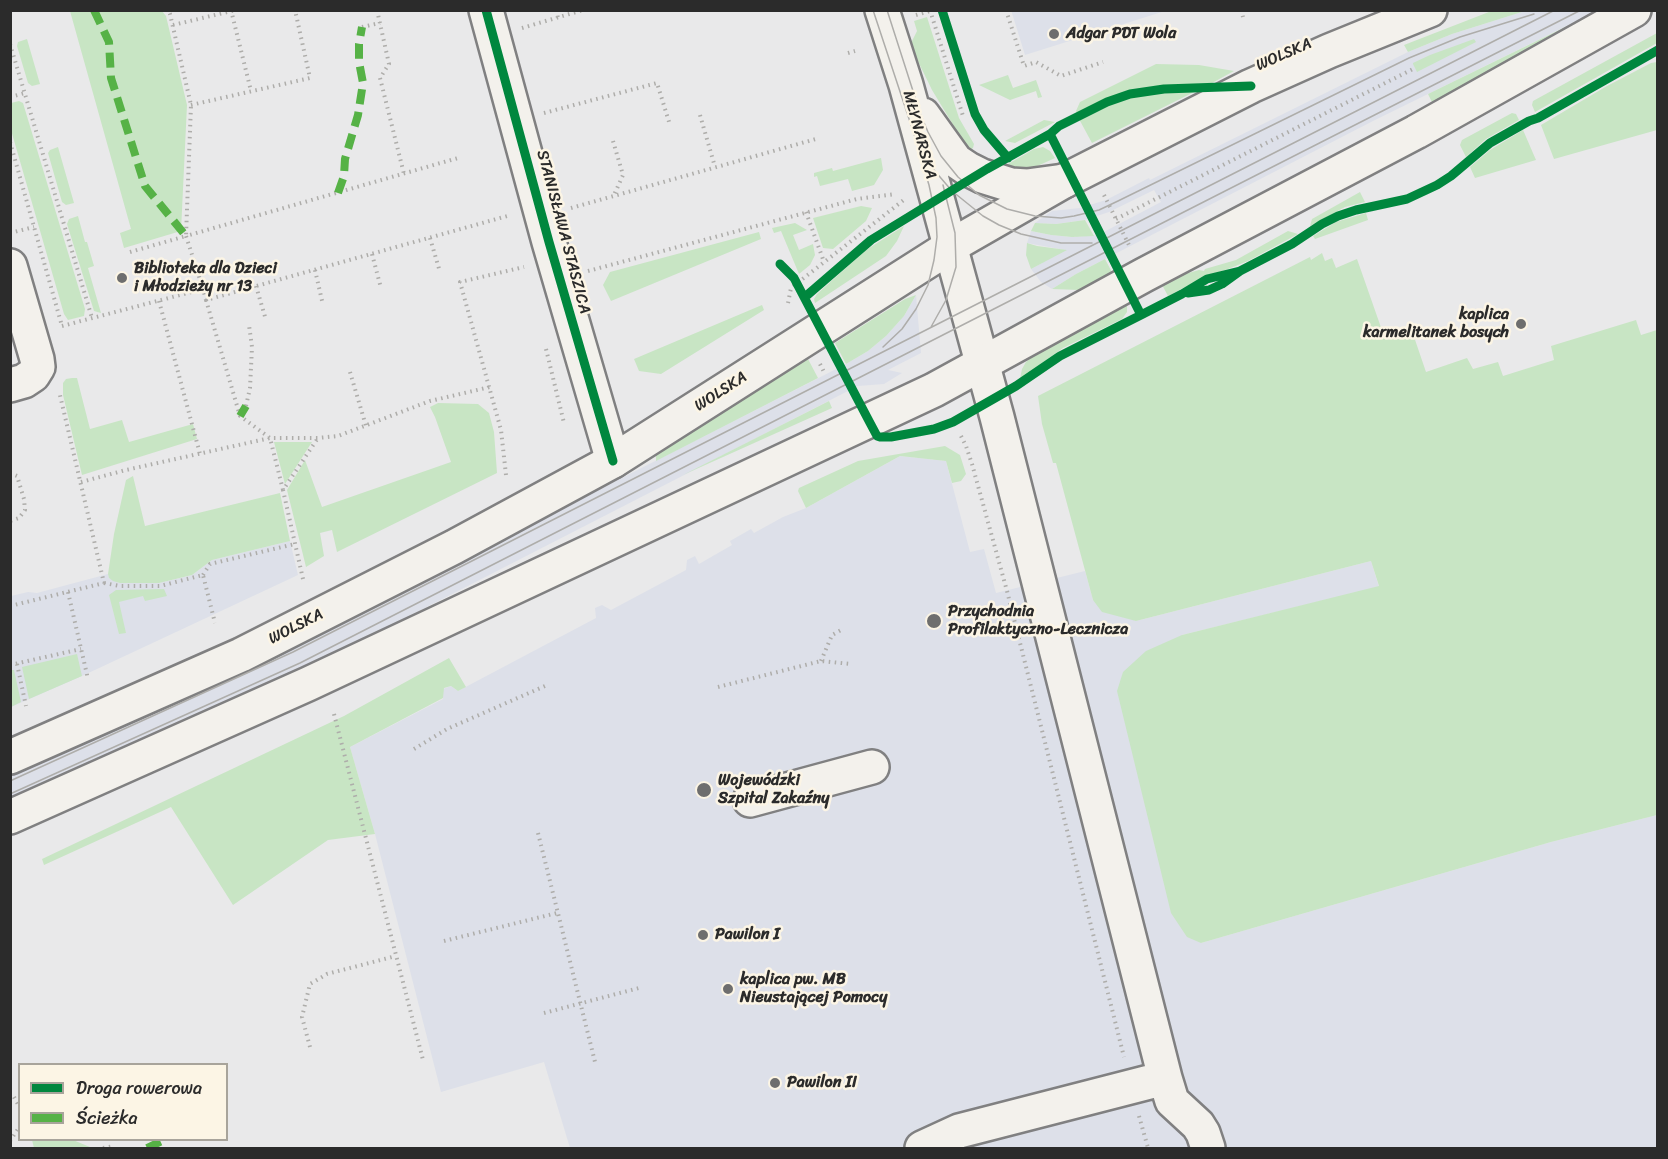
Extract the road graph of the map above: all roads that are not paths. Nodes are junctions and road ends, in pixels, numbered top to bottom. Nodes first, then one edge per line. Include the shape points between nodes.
1 (486, 10) edge
2 (1634, 10) edge
3 (1427, 12) edge
4 (897, 14) edge
5 (906, 85) junction
6 (1064, 181) junction
7 (950, 246) junction
8 (10, 266) edge
9 (983, 364) junction
10 (10, 385) edge
11 (613, 461) junction
12 (10, 758) edge
13 (872, 767) dead end
14 (750, 800) dead end
15 (10, 817) edge
16 (1165, 1078) junction
17 (922, 1149) edge
18 (1208, 1149) edge

1 - 11 main road, STANISŁAWA STASZICA
2 - 9 main road
3 - 6 main road, WOLSKA via 1251,86
4 - 5 main road, MŁYNARSKA
5 - 6 main road via 947,150 968,169 1011,185
5 - 7 main road, MŁYNARSKA
6 - 7 main road, WOLSKA
7 - 9 main road, MŁYNARSKA
7 - 11 main road, WOLSKA
8 - 10 main road via 38,367 24,381
9 - 15 main road via 308,684
9 - 16 main road, MŁYNARSKA
11 - 12 main road, WOLSKA via 241,655
13 - 14 main road
16 - 17 main road via 959,1131
16 - 18 main road, MŁYNARSKA via 1172,1101 1198,1125

